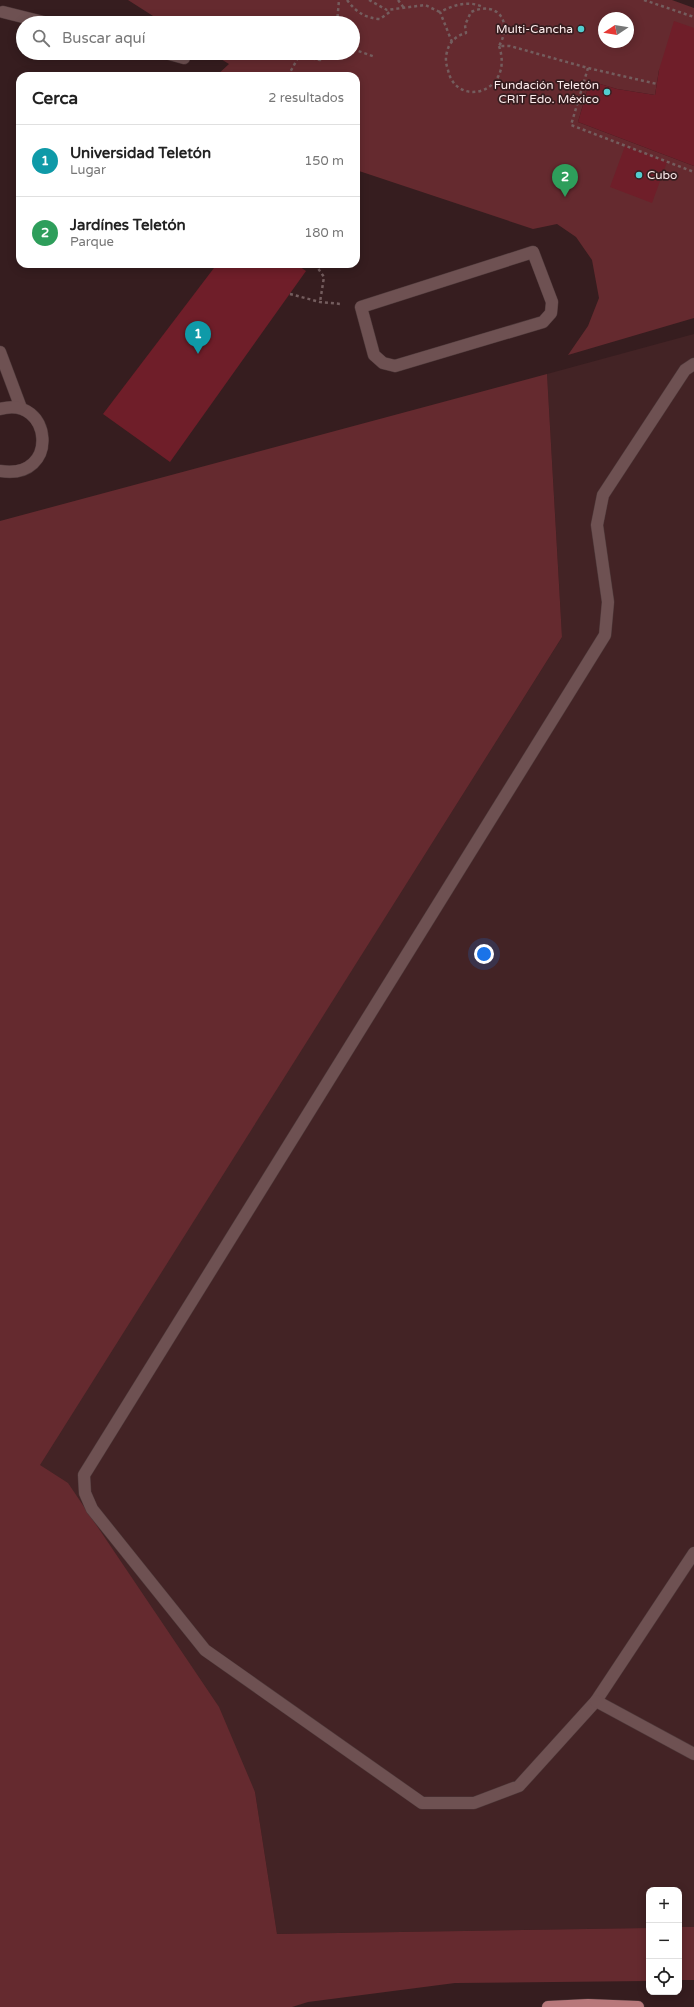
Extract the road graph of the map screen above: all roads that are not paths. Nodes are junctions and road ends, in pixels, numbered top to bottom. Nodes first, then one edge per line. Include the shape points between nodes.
1 (3, 12) dead end
2 (19, 16) edge
3 (361, 307) joint
4 (0, 352) edge
5 (694, 364) edge
6 (21, 408) junction
7 (0, 409) edge
8 (0, 471) edge
9 (694, 1553) edge
10 (596, 1701) junction
11 (694, 1754) edge
12 (548, 2007) edge
13 (638, 2007) edge

1 - 2 street
3 - 3 street via 374,355 383,363 395,366 543,322 551,313 552,302 533,252
4 - 6 street
5 - 10 street via 686,370 603,495 597,525 608,602 605,635 84,1475 85,1493 92,1509 205,1650 422,1803 474,1804 519,1786
6 - 7 street via 8,406
6 - 8 street via 32,415 41,426 44,438 42,451 35,462 25,470 12,473
9 - 10 street
10 - 11 street
12 - 13 main road

